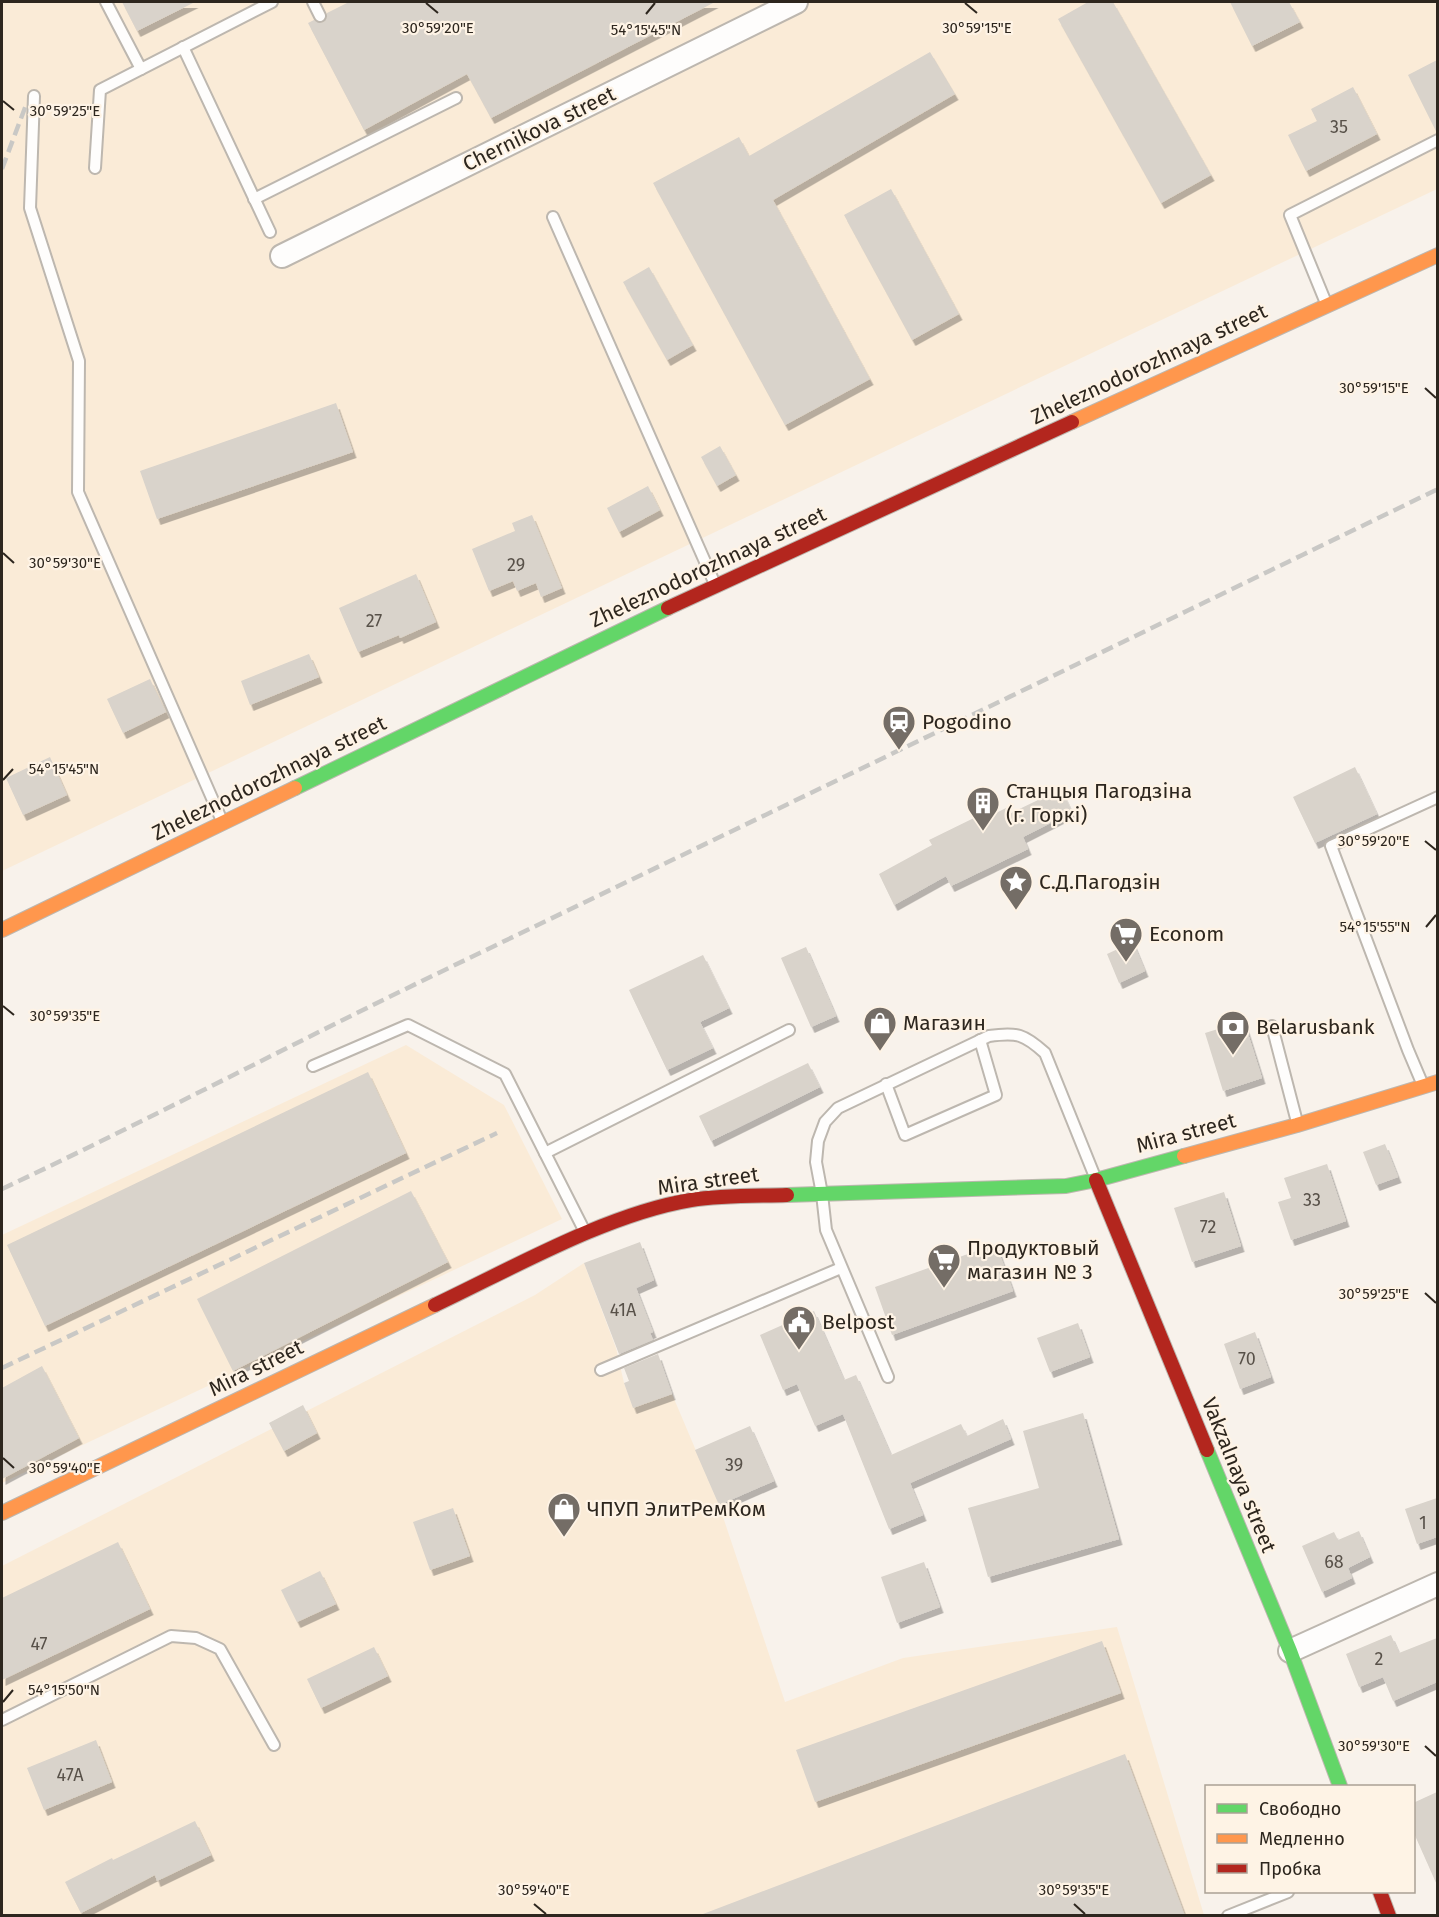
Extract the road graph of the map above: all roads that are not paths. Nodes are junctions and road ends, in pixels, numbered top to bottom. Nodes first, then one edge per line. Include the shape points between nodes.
1 (106, 2) edge
2 (272, 2) edge
3 (312, 2) edge
4 (796, 2) edge
5 (320, 16) dead end
6 (183, 47) junction
7 (141, 69) junction
8 (34, 96) dead end
9 (456, 98) dead end
10 (1437, 140) edge
11 (95, 168) dead end
12 (254, 199) junction
13 (553, 218) dead end
14 (270, 232) dead end
15 (1437, 255) edge
16 (282, 256) dead end
17 (1328, 306) junction
18 (715, 585) junction
19 (1437, 797) edge
20 (223, 824) junction
21 (2, 930) edge
22 (1272, 1026) dead end
23 (789, 1030) dead end
24 (980, 1040) junction
25 (313, 1066) dead end
26 (1437, 1082) edge
27 (886, 1084) junction
28 (1423, 1086) junction
29 (1298, 1125) junction
30 (545, 1153) junction
31 (1096, 1180) junction
32 (822, 1194) junction
33 (586, 1233) junction
34 (842, 1268) junction
35 (601, 1370) dead end
36 (888, 1377) dead end
37 (2, 1514) edge
38 (1437, 1584) edge
39 (1290, 1651) junction
40 (2, 1720) edge
41 (274, 1745) dead end
42 (1340, 1785) edge
43 (1286, 1893) edge
44 (1380, 1893) edge
45 (1228, 1916) edge
46 (1389, 1916) edge

1 - 7 lane
2 - 6 lane
3 - 5 lane
4 - 16 street, Chernikova street
6 - 7 lane
6 - 12 lane
7 - 11 lane via 100,90
8 - 20 lane via 30,208 80,361 78,492
9 - 12 lane
10 - 17 lane via 1290,215
12 - 14 lane
13 - 18 lane
15 - 17 street, Zheleznodorozhnaya street
17 - 18 street, Zheleznodorozhnaya street
18 - 20 street, Zheleznodorozhnaya street
19 - 28 lane via 1331,846
20 - 21 street, Zheleznodorozhnaya street
22 - 29 lane
23 - 30 lane
24 - 27 lane
24 - 27 lane via 996,1095 905,1135
24 - 31 lane via 1012,1033 1031,1041 1045,1053
25 - 30 lane via 408,1025 506,1074
26 - 28 street, Mira street
27 - 32 lane via 838,1108 825,1122 816,1162
28 - 29 street, Mira street
29 - 31 street, Mira street
30 - 33 lane
31 - 32 street, Mira street via 1034,1188
31 - 39 street, Vakzalnaya street
32 - 33 street, Mira street via 690,1200
32 - 34 lane via 826,1230
33 - 37 street, Mira street
34 - 35 lane
34 - 36 lane
38 - 39 street
39 - 42 street, Vakzalnaya street
40 - 41 lane via 171,1636 196,1638 220,1649
43 - 45 lane
44 - 46 street

